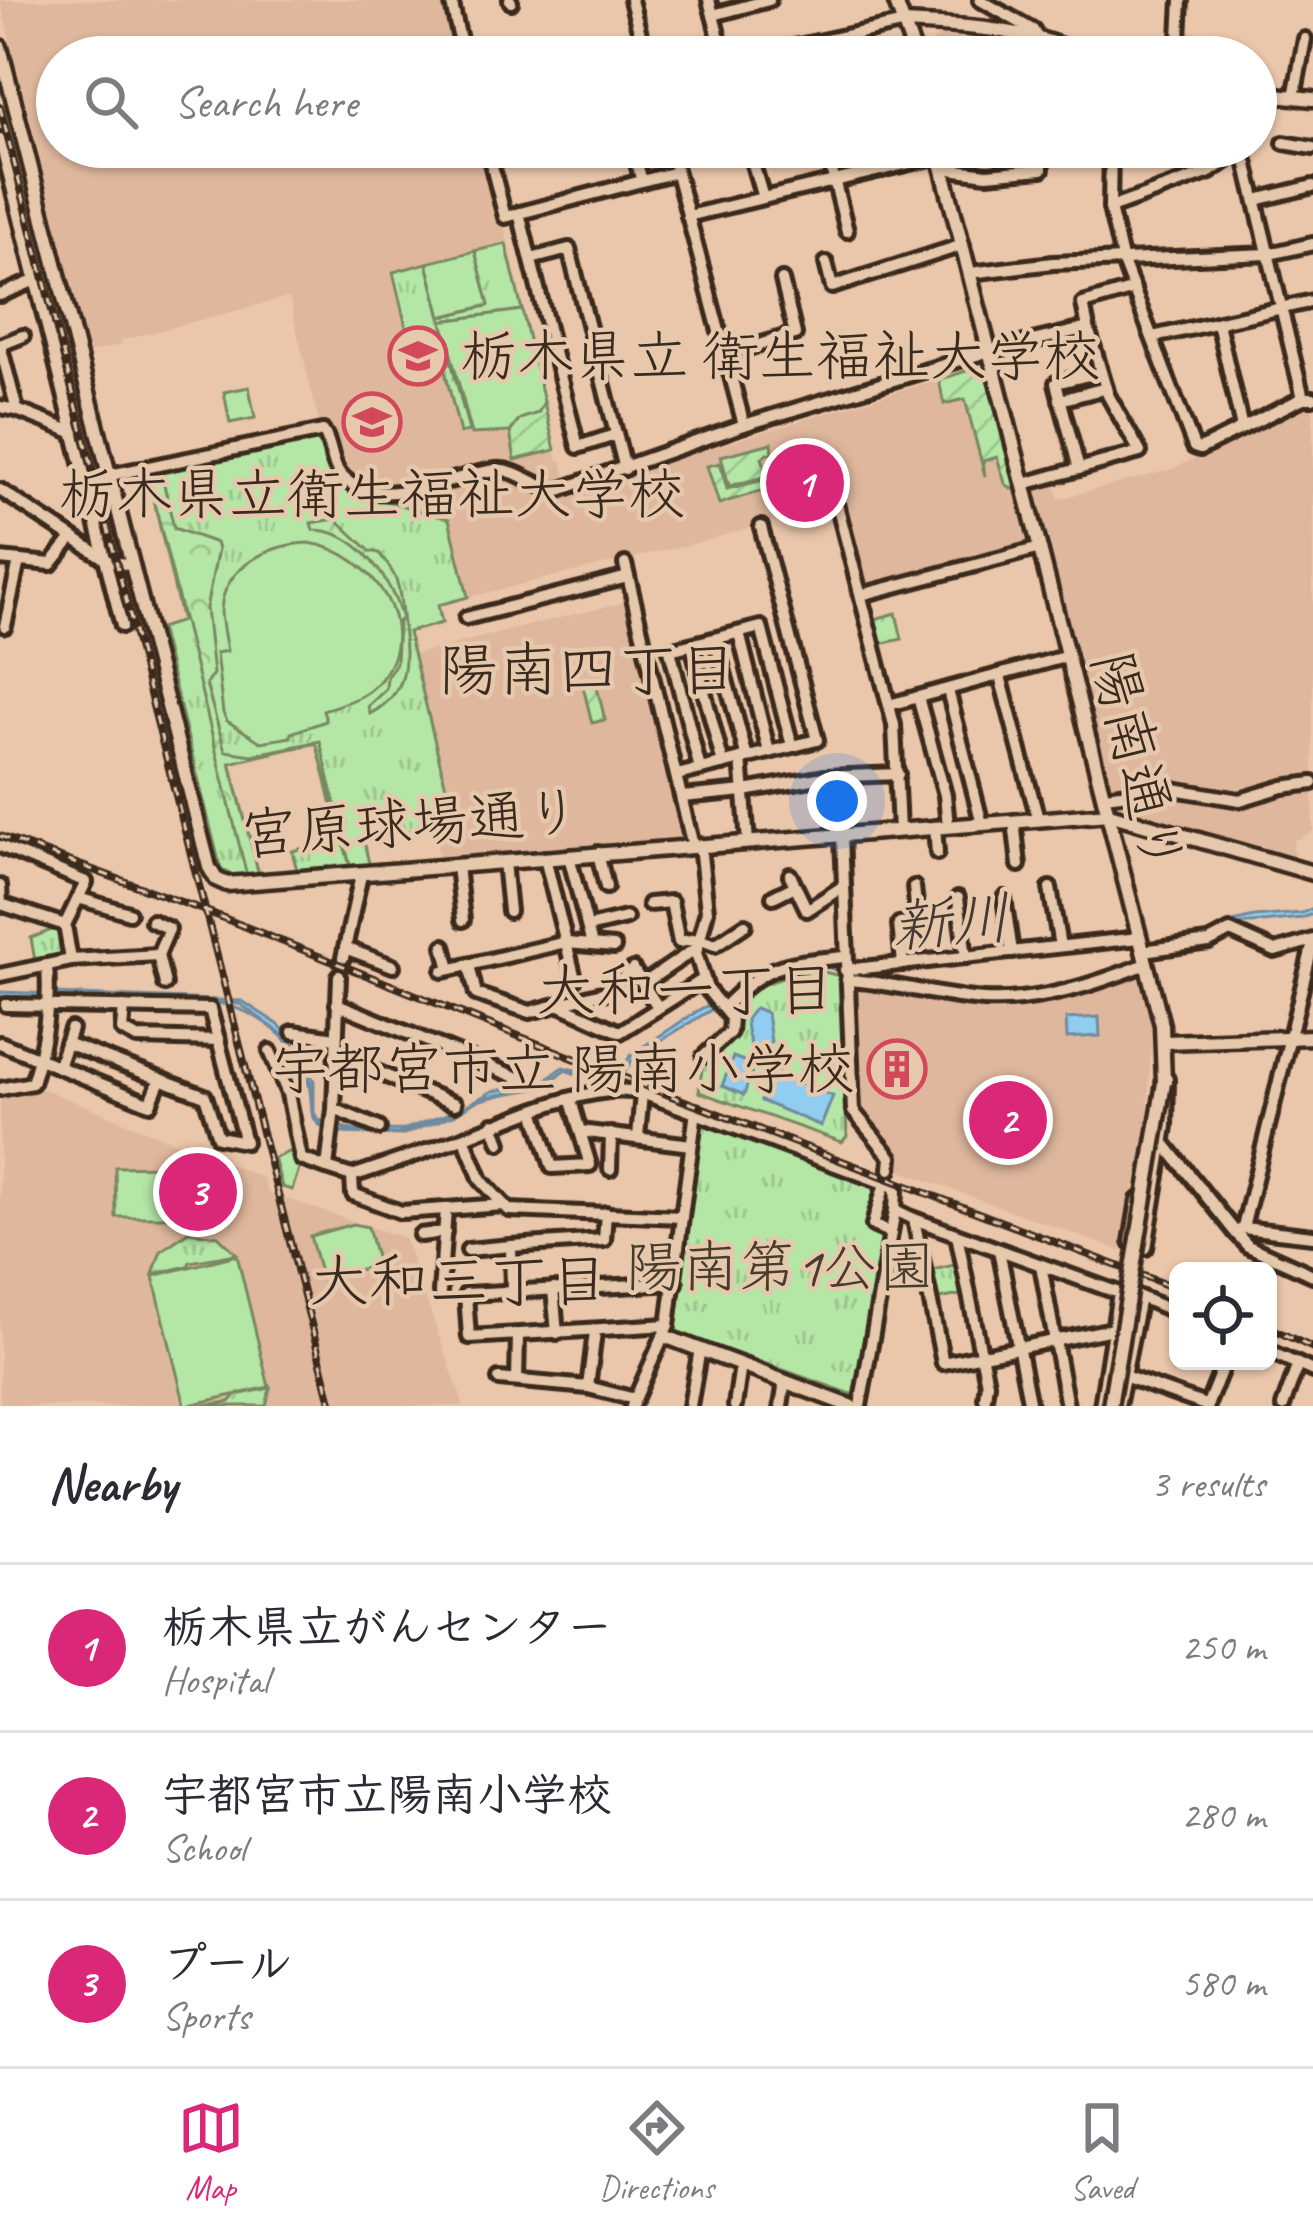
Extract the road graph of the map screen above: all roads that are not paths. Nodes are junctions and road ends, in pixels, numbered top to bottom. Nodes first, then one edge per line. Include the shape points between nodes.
1 (451, 0) edge
2 (631, 0) edge
3 (709, 0) edge
4 (769, 0) edge
5 (895, 0) edge
6 (906, 0) edge
7 (980, 0) edge
8 (1181, 0) edge
9 (998, 4) edge
10 (713, 15) junction
11 (905, 23) junction
12 (459, 36) edge
13 (640, 36) edge
14 (718, 36) edge
15 (845, 36) edge
16 (909, 36) edge
17 (1031, 36) edge
18 (1036, 36) edge
19 (1179, 36) edge
20 (1304, 38) dead end
21 (0, 47) edge
22 (1277, 96) edge
23 (1294, 98) junction
24 (1313, 100) edge
25 (0, 139) edge
26 (1284, 143) dead end
27 (1313, 148) edge
28 (492, 168) edge
29 (638, 168) edge
30 (675, 168) edge
31 (754, 168) edge
32 (832, 168) edge
33 (890, 168) edge
34 (943, 168) edge
35 (970, 168) edge
36 (1042, 168) edge
37 (1111, 168) edge
38 (1215, 168) edge
39 (1248, 168) edge
40 (881, 170) joint
41 (676, 172) junction
42 (642, 181) junction
43 (835, 181) junction
44 (1313, 186) edge
45 (763, 198) junction
46 (1256, 200) junction
47 (16, 204) junction
48 (0, 207) edge
49 (1110, 208) junction
50 (519, 213) junction
51 (688, 216) junction
52 (847, 231) dead end
53 (1313, 244) edge
54 (963, 245) junction
55 (1269, 254) junction
56 (531, 259) junction
57 (826, 262) dead end
58 (1123, 262) junction
59 (970, 273) junction
60 (36, 280) junction
61 (782, 280) dead end
62 (1134, 289) junction
63 (0, 295) edge
64 (1313, 301) edge
65 (1281, 308) junction
66 (1218, 323) junction
67 (1088, 328) junction
68 (23, 336) dead end
69 (1153, 338) junction
70 (0, 345) edge
71 (990, 350) junction
72 (725, 355) junction
73 (1101, 372) junction
74 (1106, 388) junction
75 (1308, 398) edge
76 (1060, 400) junction
77 (0, 407) edge
78 (17, 410) junction
79 (744, 425) junction
80 (1242, 428) junction
81 (75, 433) junction
82 (615, 435) junction
83 (625, 469) junction
84 (1078, 469) junction
85 (110, 475) junction
86 (1024, 484) junction
87 (0, 490) edge
88 (838, 508) dead end
89 (761, 526) dead end
90 (72, 538) junction
91 (1040, 548) junction
92 (0, 560) edge
93 (107, 560) junction
94 (19, 561) junction
95 (133, 566) junction
96 (862, 595) junction
97 (466, 618) dead end
98 (5, 626) dead end
99 (122, 626) dead end
100 (739, 633) junction
101 (715, 639) junction
102 (692, 645) junction
103 (1068, 656) junction
104 (1000, 676) junction
105 (948, 689) junction
106 (918, 698) junction
107 (889, 705) junction
108 (792, 746) junction
109 (769, 752) junction
110 (744, 758) junction
111 (723, 764) junction
112 (700, 769) junction
113 (898, 774) junction
114 (677, 775) junction
115 (1313, 783) edge
116 (744, 791) junction
117 (1105, 796) junction
118 (682, 797) junction
119 (1109, 814) junction
120 (1038, 819) junction
121 (1014, 821) junction
122 (982, 824) junction
123 (941, 827) junction
124 (899, 830) junction
125 (842, 835) junction
126 (748, 842) junction
127 (697, 845) junction
128 (0, 846) edge
129 (937, 853) dead end
130 (598, 854) junction
131 (569, 856) junction
132 (545, 858) junction
133 (504, 862) junction
134 (1019, 865) dead end
135 (457, 866) junction
136 (1313, 873) edge
137 (361, 875) junction
138 (0, 886) edge
139 (606, 886) dead end
140 (842, 887) junction
141 (914, 887) dead end
142 (1050, 888) dead end
143 (772, 897) dead end
144 (78, 898) junction
145 (958, 898) dead end
146 (1004, 898) dead end
147 (649, 904) dead end
148 (508, 911) dead end
149 (129, 913) dead end
150 (626, 918) dead end
151 (463, 920) dead end
152 (152, 921) dead end
153 (64, 925) junction
154 (745, 926) dead end
155 (588, 927) junction
156 (591, 941) dead end
157 (566, 942) junction
158 (1313, 942) edge
159 (698, 943) junction
160 (444, 946) dead end
161 (1060, 946) junction
162 (614, 947) dead end
163 (1143, 951) junction
164 (1012, 952) junction
165 (158, 955) junction
166 (966, 957) junction
167 (71, 961) junction
168 (47, 964) junction
169 (903, 964) junction
170 (469, 965) junction
171 (393, 966) dead end
172 (846, 969) junction
173 (0, 975) edge
174 (339, 976) dead end
175 (574, 979) dead end
176 (704, 979) junction
177 (165, 984) dead end
178 (643, 984) junction
179 (49, 998) junction
180 (337, 1004) junction
181 (6, 1005) dead end
182 (559, 1005) junction
183 (124, 1007) junction
184 (658, 1007) junction
185 (723, 1008) junction
186 (71, 1029) dead end
187 (293, 1032) dead end
188 (1313, 1037) edge
189 (335, 1038) junction
190 (1289, 1038) junction
191 (218, 1040) junction
192 (1165, 1042) junction
193 (0, 1043) edge
194 (66, 1043) junction
195 (270, 1051) dead end
196 (335, 1055) junction
197 (704, 1056) dead end
198 (39, 1059) junction
199 (1166, 1062) junction
200 (58, 1067) junction
201 (160, 1080) junction
202 (526, 1081) dead end
203 (230, 1084) junction
204 (0, 1090) edge
205 (642, 1093) junction
206 (205, 1096) junction
207 (571, 1101) junction
208 (454, 1104) dead end
209 (334, 1109) junction
210 (534, 1110) junction
211 (696, 1111) junction
212 (493, 1124) junction
213 (379, 1128) dead end
214 (580, 1131) junction
215 (611, 1134) junction
216 (638, 1137) junction
217 (464, 1138) junction
218 (1163, 1142) junction
219 (500, 1143) dead end
220 (691, 1144) junction
221 (426, 1151) junction
222 (431, 1166) dead end
223 (329, 1168) junction
224 (610, 1169) dead end
225 (890, 1169) dead end
226 (352, 1176) junction
227 (326, 1184) dead end
228 (884, 1187) dead end
229 (504, 1205) junction
230 (446, 1209) junction
231 (895, 1210) junction
232 (606, 1213) junction
233 (682, 1217) junction
234 (914, 1219) junction
235 (1239, 1230) junction
236 (445, 1232) junction
237 (891, 1233) junction
238 (420, 1234) dead end
239 (957, 1234) junction
240 (1313, 1236) edge
241 (1131, 1243) dead end
242 (511, 1246) junction
243 (1145, 1248) dead end
244 (468, 1250) dead end
245 (1000, 1250) junction
246 (1041, 1265) junction
247 (1313, 1275) edge
248 (676, 1282) junction
249 (553, 1289) junction
250 (512, 1291) junction
251 (440, 1293) dead end
252 (1169, 1309) edge
253 (1113, 1329) junction
254 (666, 1330) junction
255 (595, 1332) junction
256 (556, 1333) junction
257 (518, 1335) junction
258 (1055, 1340) junction
259 (1018, 1348) junction
260 (700, 1349) junction
261 (981, 1355) junction
262 (1277, 1356) edge
263 (1298, 1364) junction
264 (741, 1365) junction
265 (1221, 1370) edge
266 (1313, 1371) edge
267 (1124, 1376) junction
268 (499, 1379) dead end
269 (517, 1380) junction
270 (784, 1381) junction
271 (588, 1387) junction
272 (985, 1398) dead end
273 (634, 1402) edge
274 (828, 1402) edge
275 (690, 1406) edge
276 (735, 1406) edge
277 (781, 1406) edge
278 (850, 1406) edge
279 (860, 1406) edge
280 (1030, 1406) edge
281 (1067, 1406) edge
282 (1110, 1406) edge
283 (1207, 1406) edge
284 (1283, 1406) edge

1 - 12 street
2 - 13 street
3 - 10 street
4 - 10 street
5 - 11 street
6 - 11 street
7 - 9 street
8 - 19 street
9 - 18 street
10 - 14 street
11 - 15 street
11 - 16 street
11 - 17 street
20 - 23 street
21 - 85 street, 宮原球場通り
22 - 23 street
23 - 24 street
25 - 47 street
26 - 27 street
28 - 50 street via 505,217
29 - 42 street
30 - 41 street
31 - 45 street
32 - 43 street
33 - 40 street
34 - 54 street, 陽南通り
35 - 36 street via 987,174
37 - 49 street
38 - 49 street
39 - 46 street
40 - 43 street
41 - 42 street
41 - 51 street
42 - 50 street
43 - 45 street
43 - 52 street
44 - 46 street
45 - 51 street
46 - 55 street
47 - 48 street
47 - 60 street
49 - 58 street
50 - 56 street
51 - 72 street
53 - 55 street
54 - 57 street via 832,287
54 - 59 street, 陽南通り
55 - 58 street
55 - 65 street
56 - 82 street via 568,249
56 - 82 street via 578,447
58 - 59 street
58 - 62 street
59 - 71 street, 陽南通り
60 - 63 street
60 - 81 street
61 - 72 street via 794,334
62 - 67 street via 1083,304
62 - 69 street
64 - 65 street
65 - 66 street
65 - 75 street
66 - 69 street
66 - 80 street
67 - 71 street
67 - 73 street
68 - 70 street
69 - 80 street via 1194,447
70 - 78 street
71 - 79 street
71 - 86 street, 陽南通り
72 - 79 street
73 - 74 street
73 - 76 street via 1056,383
74 - 76 street
74 - 84 street via 1140,452
75 - 80 street
76 - 84 street
77 - 78 street
78 - 81 street
79 - 83 street
81 - 93 street
82 - 83 street
83 - 85 street via 559,490 498,470 392,493 344,478 322,430
84 - 86 street
85 - 95 street, 宮原球場通り
86 - 91 street, 陽南通り
87 - 90 street
88 - 96 street
89 - 108 street via 817,740
90 - 93 street
90 - 94 street via 52,564
91 - 96 street
91 - 103 street, 陽南通り
92 - 94 street
93 - 95 street
93 - 99 street
94 - 98 street
95 - 137 street, 宮原球場通り via 216,879
96 - 107 street
97 - 114 street via 627,571
100 - 101 street
100 - 108 street via 761,627
100 - 109 street
101 - 102 street
101 - 110 street
102 - 111 street
102 - 112 street via 670,650
103 - 104 street
103 - 117 street, 陽南通り
104 - 105 street
104 - 120 street
105 - 106 street
105 - 122 street
106 - 107 street
106 - 123 street via 945,795
107 - 113 street
108 - 109 street
109 - 110 street
110 - 111 street
110 - 116 street
111 - 112 street
112 - 114 street
113 - 116 street
113 - 124 street
114 - 118 street
115 - 117 street via 1240,800 1167,788
116 - 118 street
116 - 126 street
117 - 119 street, 陽南通り
118 - 127 street
119 - 120 street, 宮原球場通り
119 - 136 street
119 - 163 street, 陽南通り
120 - 121 street, 宮原球場通り
121 - 122 street, 宮原球場通り
121 - 134 street
122 - 123 street, 宮原球場通り
123 - 124 street, 宮原球場通り
123 - 129 street
124 - 125 street, 宮原球場通り
125 - 126 street, 宮原球場通り
125 - 140 street
126 - 127 street, 宮原球場通り
127 - 130 street, 宮原球場通り
127 - 159 street via 707,911
128 - 144 street via 86,882
130 - 131 street, 宮原球場通り
130 - 139 street
131 - 132 street, 宮原球場通り
131 - 155 street
132 - 133 street, 宮原球場通り
132 - 157 street
133 - 135 street, 宮原球場通り
133 - 148 street
135 - 137 street, 宮原球場通り
135 - 151 street
137 - 171 street via 344,953
138 - 153 street via 1,904
140 - 143 street via 807,910 793,880
140 - 172 street
141 - 169 street via 918,922 899,924
142 - 161 street
144 - 149 street
144 - 153 street
145 - 166 street
146 - 164 street
147 - 159 street via 671,902 679,942
150 - 155 street
152 - 165 street via 169,928
153 - 167 street
154 - 159 street via 715,945
155 - 156 street
157 - 162 street
157 - 170 street
157 - 175 street
158 - 163 street via 1275,951 1230,931 1209,942
158 - 190 street
159 - 176 street
159 - 178 street
160 - 170 street via 446,970
161 - 163 street
161 - 164 street
163 - 172 street via 1083,988 982,1000
163 - 192 street, 陽南通り
164 - 166 street
165 - 167 street
165 - 177 street
166 - 169 street
167 - 168 street
168 - 173 street
168 - 179 street
169 - 172 street
170 - 182 street via 476,994 530,1012
172 - 185 street via 784,964 753,976
172 - 225 street via 853,1111 891,1157
174 - 180 street
176 - 184 street
176 - 185 street
178 - 182 street via 633,969 606,992
178 - 184 street
179 - 181 street
179 - 183 street
179 - 198 street
180 - 189 street
180 - 202 street
182 - 184 street via 620,1032
183 - 191 street via 210,1009
183 - 191 street via 122,1030 136,1038
185 - 197 street via 730,1032
186 - 194 street
187 - 189 street
188 - 190 street
189 - 196 street
190 - 192 street
190 - 235 street
191 - 203 street
192 - 199 street, 陽南通り
193 - 198 street
194 - 200 street
194 - 201 street
195 - 223 street via 301,1159
196 - 208 street
196 - 209 street
198 - 200 street
198 - 204 street via 32,1083
199 - 218 street
199 - 241 street
199 - 282 street, 陽南通り, bridge
200 - 201 street via 150,1104
201 - 206 street
203 - 206 street
203 - 206 street via 245,1142 218,1137
205 - 207 street via 622,1087
205 - 211 street
205 - 216 street
207 - 210 street
207 - 214 street
209 - 213 street
209 - 223 street
210 - 212 street
210 - 214 street via 552,1167 590,1165
211 - 220 street
211 - 231 street via 892,1186
212 - 217 street
212 - 219 street
214 - 215 street
215 - 216 street
215 - 224 street
216 - 220 street
217 - 221 street
217 - 229 street via 481,1180
218 - 235 street
218 - 243 street
220 - 233 street
221 - 222 street
221 - 226 street
223 - 226 street
223 - 227 street
226 - 230 street via 353,1194 401,1212
228 - 237 street via 873,1225
229 - 230 street
229 - 232 street
230 - 236 street
231 - 234 street
231 - 237 street
232 - 233 street
232 - 242 street via 604,1240
233 - 248 street
234 - 239 street
234 - 261 street via 943,1363
235 - 240 street
235 - 247 street via 1248,1246
236 - 238 street
236 - 251 street
237 - 279 street
239 - 245 street
239 - 261 street
242 - 244 street
242 - 250 street
245 - 246 street
245 - 259 street
246 - 253 street via 1119,1293
246 - 258 street
248 - 249 street
248 - 254 street
249 - 250 street
249 - 256 street
250 - 257 street via 466,1294 470,1337
252 - 267 street via 1140,1297
253 - 258 street
253 - 282 street
254 - 255 street
254 - 260 street
254 - 273 street
255 - 256 street
255 - 271 street
256 - 257 street
257 - 269 street
258 - 259 street
258 - 281 street
259 - 261 street
259 - 280 street
260 - 264 street
260 - 275 street
261 - 272 street
262 - 263 street
263 - 266 street
263 - 284 street
264 - 270 street
264 - 276 street
265 - 283 street
267 - 282 street
267 - 283 street
268 - 269 street
269 - 271 street
270 - 274 street
270 - 277 street
271 - 273 street
274 - 278 street

